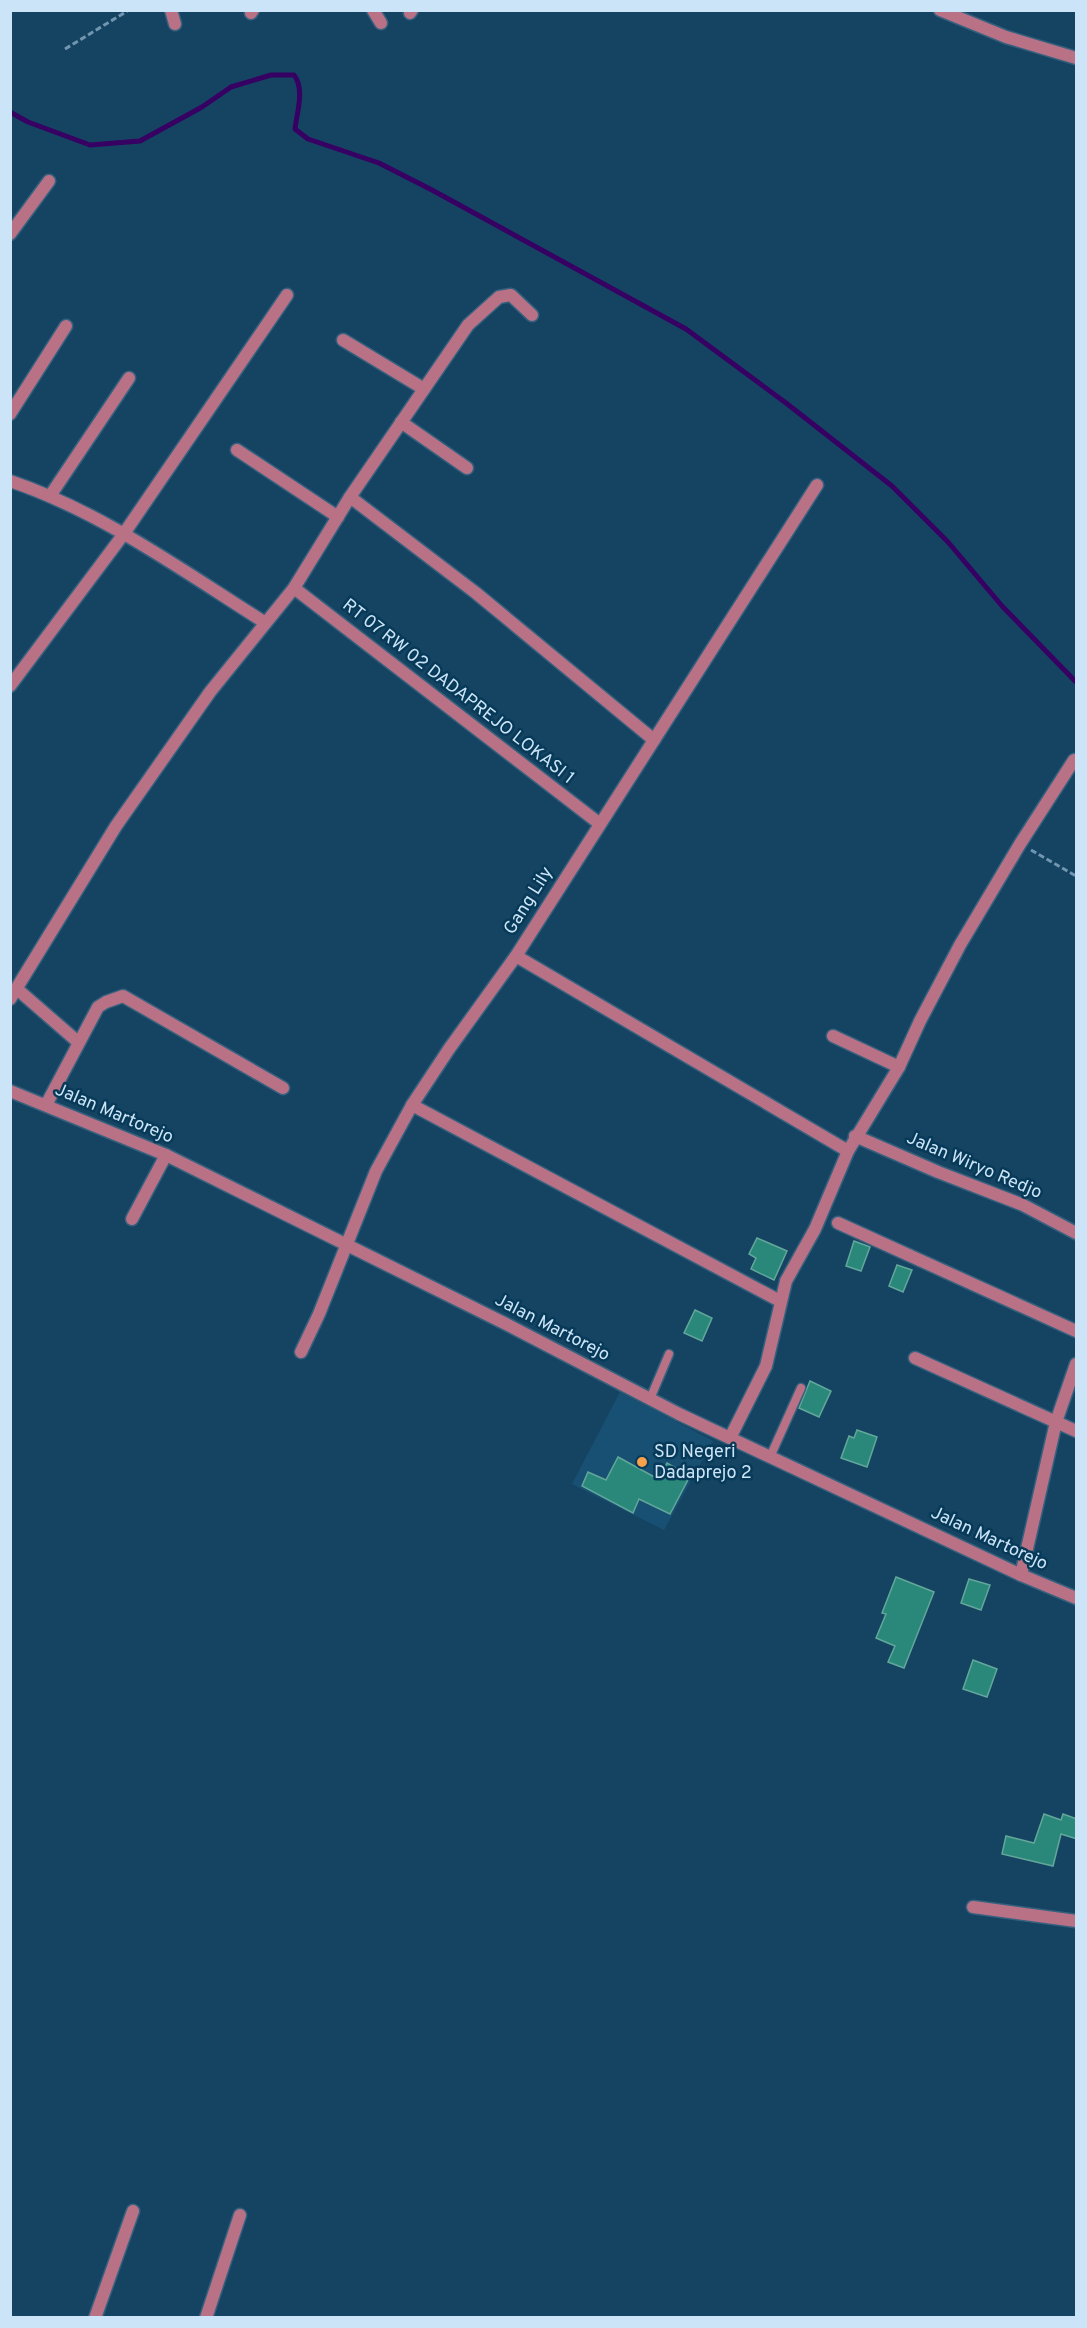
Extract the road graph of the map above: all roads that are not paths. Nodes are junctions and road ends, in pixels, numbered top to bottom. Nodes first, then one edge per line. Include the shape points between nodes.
1 (171, 10) edge
2 (373, 10) edge
3 (940, 10) edge
4 (175, 24) dead end
5 (381, 24) dead end
6 (1077, 58) edge
7 (49, 181) dead end
8 (10, 234) edge
9 (287, 295) dead end
10 (532, 315) dead end
11 (66, 326) dead end
12 (343, 340) dead end
13 (129, 378) dead end
14 (424, 389) junction
15 (10, 414) edge
16 (401, 422) junction
17 (237, 450) dead end
18 (466, 468) dead end
19 (10, 481) edge
20 (818, 486) dead end
21 (50, 496) junction
22 (350, 497) junction
23 (338, 517) junction
24 (123, 534) junction
25 (294, 588) junction
26 (264, 622) junction
27 (10, 686) edge
28 (654, 740) junction
29 (1074, 760) dead end
30 (600, 824) junction
31 (516, 956) junction
32 (14, 994) edge
33 (833, 1036) dead end
34 (78, 1042) junction
35 (899, 1067) junction
36 (283, 1088) dead end
37 (10, 1091) edge
38 (46, 1105) junction
39 (412, 1105) junction
40 (855, 1136) junction
41 (848, 1151) junction
42 (166, 1155) junction
43 (132, 1219) dead end
44 (838, 1223) dead end
45 (1077, 1233) edge
46 (347, 1244) junction
47 (780, 1301) junction
48 (1077, 1331) edge
49 (302, 1352) dead end
50 (669, 1354) dead end
51 (915, 1358) dead end
52 (1077, 1364) edge
53 (801, 1388) dead end
54 (650, 1400) junction
55 (1056, 1422) junction
56 (1077, 1431) edge
57 (730, 1438) junction
58 (770, 1457) junction
59 (1021, 1575) junction
60 (1077, 1598) edge
61 (973, 1907) dead end
62 (1077, 1921) edge
63 (133, 2211) dead end
64 (240, 2215) dead end
65 (95, 2318) edge
66 (206, 2318) edge

1 - 4 street
2 - 5 street
3 - 6 street via 1006,37
7 - 8 street
9 - 24 street
10 - 14 street via 511,295 499,297 468,325
11 - 15 street
12 - 14 street
13 - 21 street
14 - 16 street
16 - 18 street
16 - 22 street
17 - 23 street
19 - 21 street
20 - 28 street, Gang Lily
21 - 24 street
22 - 23 street
22 - 28 street via 476,593
23 - 25 street
24 - 26 street
24 - 27 street
25 - 26 street
25 - 30 street, RT 07 RW 02 DADAPREJO LOKASI 1
26 - 32 street via 116,826
28 - 30 street, Gang Lily
29 - 35 street via 941,979
30 - 31 street, Gang Lily
31 - 39 street, Gang Lily
31 - 41 street
32 - 34 street
33 - 35 street
34 - 36 street via 98,1007 123,996
34 - 38 street
35 - 40 street
37 - 38 street, Jalan Martorejo
38 - 42 street, Jalan Martorejo
39 - 46 street, Gang Lily via 376,1171
39 - 47 street
40 - 41 street
40 - 45 street, Jalan Wiryo Redjo via 1023,1205
41 - 47 street
42 - 43 street
42 - 46 street, Jalan Martorejo
44 - 48 street
46 - 49 street, Gang Lily
46 - 54 street, Jalan Martorejo
47 - 57 street via 766,1366
50 - 54 lane
51 - 55 street
52 - 55 street
53 - 58 lane
54 - 57 street, Jalan Martorejo
55 - 56 street
55 - 59 street
57 - 58 street, Jalan Martorejo
58 - 59 street, Jalan Martorejo
59 - 60 street, Jalan Martorejo
61 - 62 street
63 - 65 street
64 - 66 street

